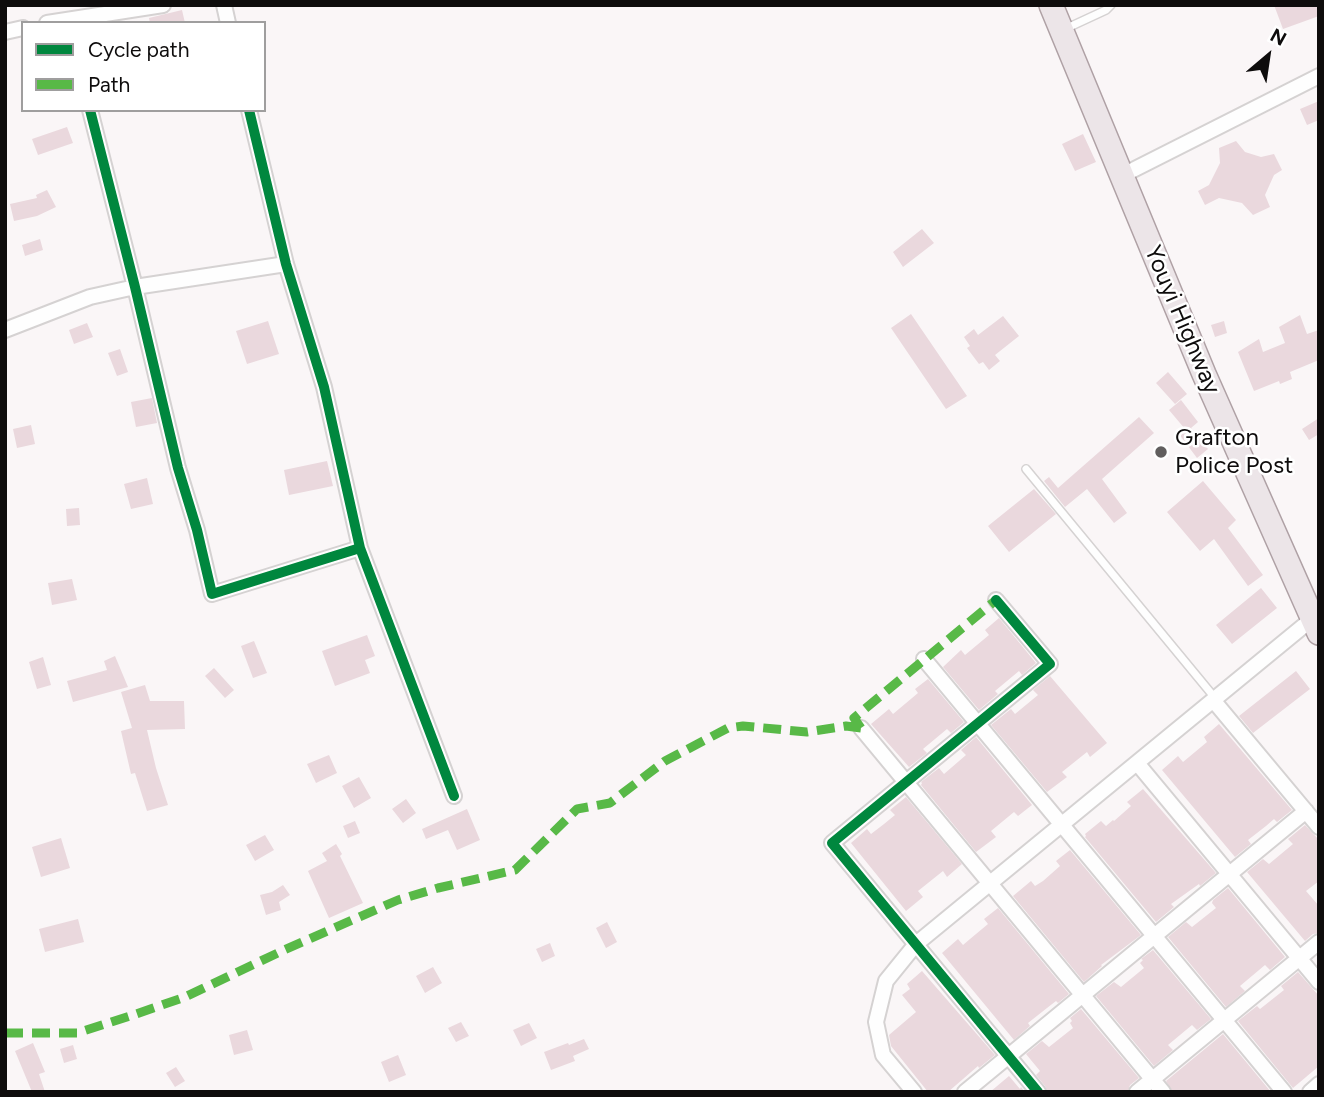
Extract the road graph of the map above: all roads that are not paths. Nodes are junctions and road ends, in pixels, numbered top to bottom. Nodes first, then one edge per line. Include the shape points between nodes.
1 (163, 5) edge
2 (1051, 5) edge
3 (1111, 5) edge
4 (62, 21) edge
5 (1062, 31) junction
6 (1319, 76) edge
7 (91, 112) edge
8 (249, 112) edge
9 (1121, 176) junction
10 (286, 264) junction
11 (135, 287) junction
12 (5, 330) edge
13 (1026, 469) dead end
14 (360, 548) junction
15 (996, 600) dead end
16 (1315, 626) edge
17 (924, 659) dead end
18 (1214, 699) junction
19 (978, 723) junction
20 (861, 728) dead end
21 (1137, 763) junction
22 (906, 782) junction
23 (454, 796) dead end
24 (1306, 811) junction
25 (1062, 824) junction
26 (1319, 827) edge
27 (1229, 874) junction
28 (990, 883) junction
29 (1155, 936) junction
30 (1319, 942) edge
31 (916, 944) junction
32 (1299, 958) junction
33 (1319, 982) edge
34 (1083, 995) junction
35 (1224, 1020) junction
36 (1009, 1056) junction
37 (1153, 1079) junction
38 (1319, 1084) edge
39 (914, 1092) edge
40 (965, 1092) edge
41 (1038, 1092) edge
42 (1137, 1092) edge
43 (1163, 1092) edge
44 (1284, 1092) edge
45 (1310, 1092) edge

1 - 4 street
2 - 5 main road, Youyi Highway
3 - 5 lane
5 - 9 main road, Youyi Highway
6 - 9 street
7 - 11 street
8 - 10 street
9 - 16 main road, Youyi Highway
10 - 11 street
10 - 14 street via 324,387
11 - 12 street via 90,297
11 - 14 street via 212,594
13 - 18 lane
14 - 23 street
15 - 19 street via 1049,664
16 - 18 street
17 - 19 street
18 - 21 street
18 - 24 street
19 - 22 street
19 - 25 street
20 - 22 street
21 - 25 street
21 - 27 street
22 - 28 street
22 - 31 street via 832,843
24 - 26 street
24 - 27 street
25 - 28 street
25 - 29 street
27 - 29 street
27 - 32 street
28 - 31 street
28 - 34 street
29 - 34 street
29 - 35 street
30 - 32 street
31 - 36 street
31 - 39 street via 886,981 876,1022 883,1055
32 - 33 street
32 - 35 street
34 - 36 street
34 - 37 street
35 - 37 street
35 - 44 street
36 - 40 street
36 - 41 street
37 - 42 street
37 - 43 street
38 - 45 street

